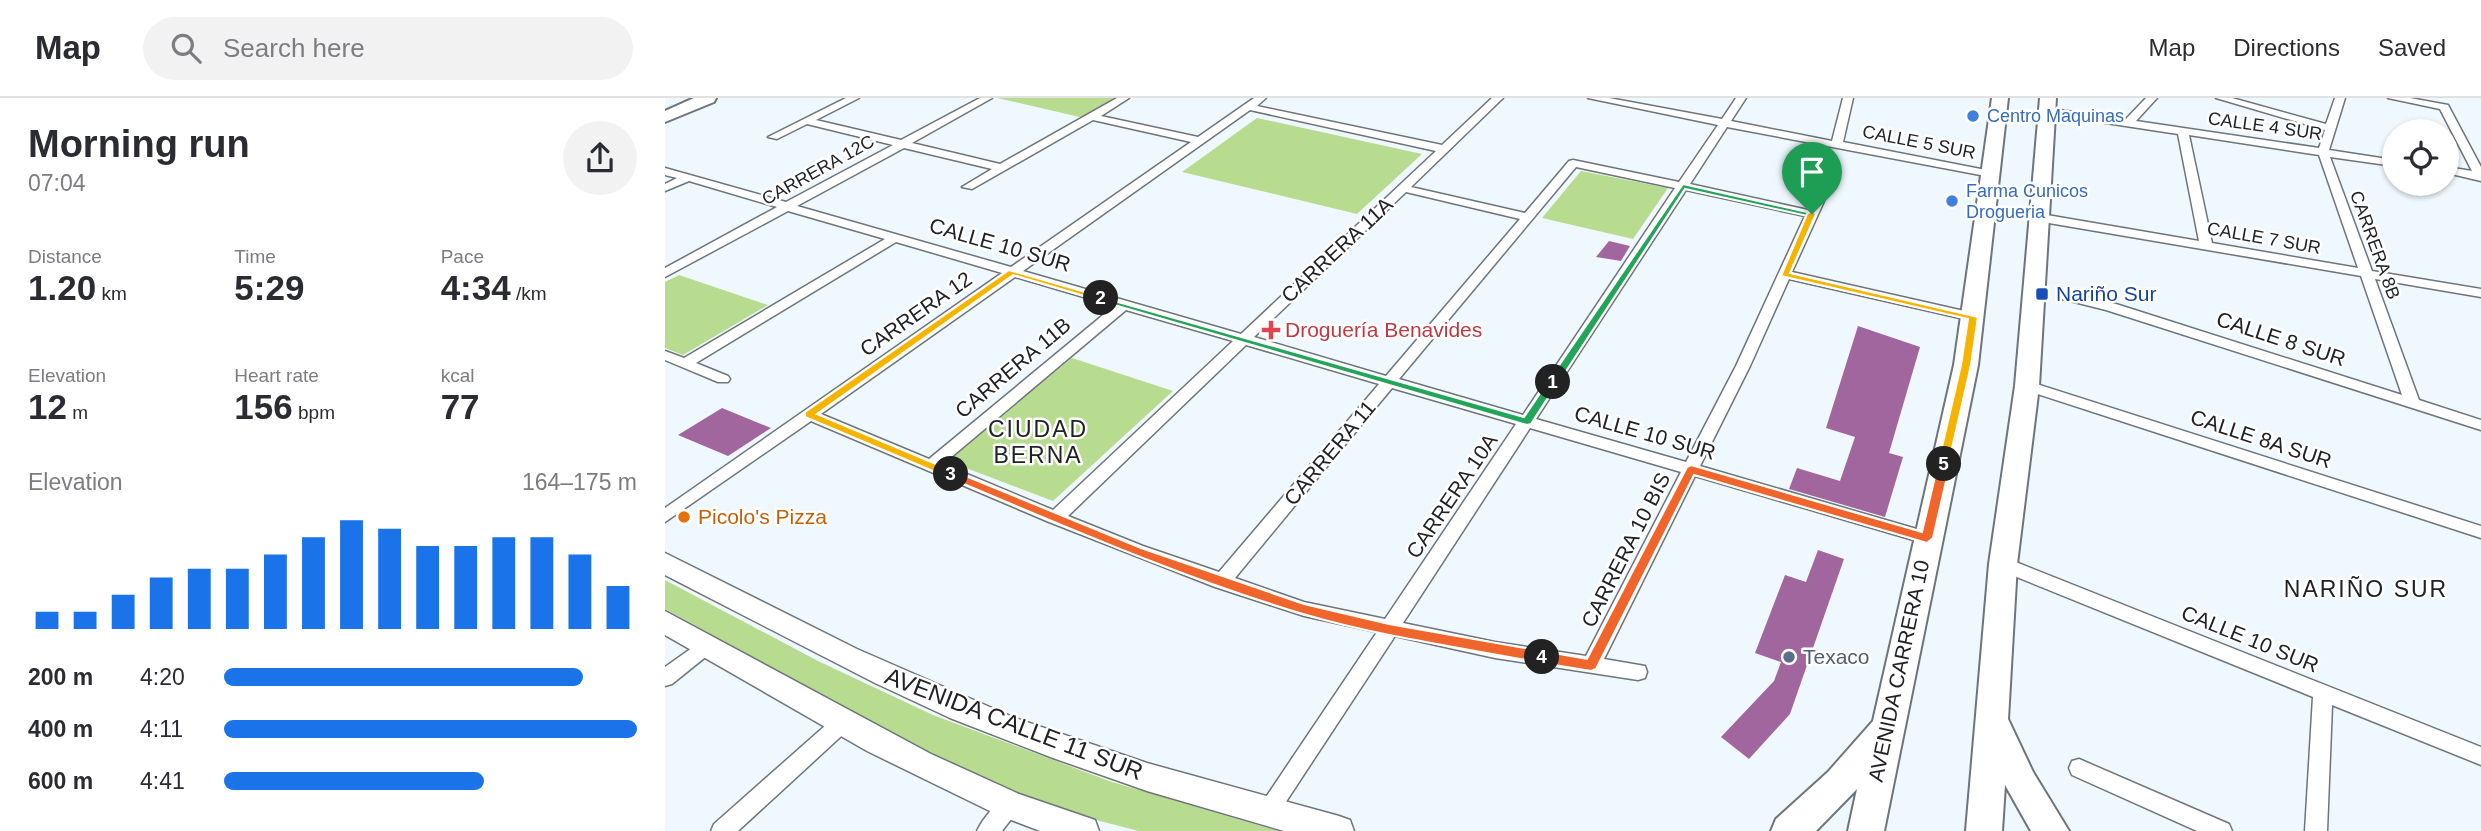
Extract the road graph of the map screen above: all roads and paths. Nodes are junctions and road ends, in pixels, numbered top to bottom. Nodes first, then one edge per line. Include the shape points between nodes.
1 (709, 98) edge
2 (854, 98) edge
3 (987, 98) edge
4 (1124, 98) edge
5 (1261, 98) edge
6 (1498, 98) edge
7 (1593, 98) edge
8 (1741, 98) edge
9 (1848, 98) edge
10 (2152, 98) edge
11 (2221, 98) edge
12 (2340, 98) edge
13 (2393, 98) edge
14 (1997, 99) edge
15 (1631, 101) edge
16 (2047, 105) edge
17 (1248, 107) junction
18 (665, 117) edge
19 (1093, 117) junction
20 (806, 121) junction
21 (1725, 123) junction
22 (2128, 124) junction
23 (2331, 129) junction
24 (2183, 132) junction
25 (773, 137) dead end
26 (1199, 141) junction
27 (902, 144) junction
28 (1837, 144) junction
29 (1444, 149) junction
30 (2323, 152) junction
31 (2382, 161) edge
32 (1003, 168) junction
33 (665, 171) edge
34 (2459, 172) edge
35 (1991, 174) junction
36 (2481, 176) edge
37 (687, 178) junction
38 (968, 187) dead end
39 (1683, 187) junction
40 (665, 188) edge
41 (1403, 188) junction
42 (1823, 188) dead end
43 (787, 207) junction
44 (1812, 214) junction
45 (1528, 217) junction
46 (2041, 218) junction
47 (895, 238) junction
48 (2206, 246) junction
49 (1012, 272) junction
50 (665, 273) edge
51 (2366, 273) junction
52 (1784, 274) junction
53 (2481, 293) edge
54 (2067, 296) dead end
55 (1124, 305) junction
56 (1973, 317) junction
57 (1243, 339) junction
58 (665, 355) edge
59 (685, 363) junction
60 (723, 379) dead end
61 (1389, 382) junction
62 (2027, 386) junction
63 (2412, 402) junction
64 (809, 415) junction
65 (1527, 422) junction
66 (2481, 425) edge
67 (931, 466) junction
68 (1691, 470) junction
69 (665, 516) edge
70 (1055, 518) junction
71 (2481, 533) edge
72 (1927, 538) junction
73 (665, 563) edge
74 (2003, 564) junction
75 (1221, 582) junction
76 (665, 622) edge
77 (1389, 629) junction
78 (706, 646) junction
79 (1591, 665) junction
80 (1638, 672) dead end
81 (665, 678) edge
82 (2323, 693) junction
83 (1992, 718) junction
84 (842, 723) junction
85 (1890, 725) junction
86 (2481, 756) edge
87 (2079, 768) dead end
88 (1011, 805) junction
89 (1267, 813) junction
90 (722, 831) edge
91 (988, 831) edge
92 (1084, 831) edge
93 (1339, 831) edge
94 (1789, 831) edge
95 (1866, 831) edge
96 (1984, 831) edge
97 (2052, 831) edge
98 (2221, 831) edge
99 (2316, 831) edge

1 - 18 main road
2 - 20 street
3 - 27 street, CARRERA 12C
4 - 19 street
5 - 17 street, CARRERA 12
6 - 29 street, CARRERA 11A
7 - 15 street, CALLE 5 SUR
8 - 21 street, CARRERA 10A
9 - 28 street
10 - 22 street
11 - 23 street
12 - 23 street
13 - 36 street via 2444,107
14 - 35 main road, AVENIDA CARRERA 10
15 - 21 street, CALLE 5 SUR
16 - 22 street, CALLE 4 SUR
16 - 46 main road
17 - 26 street, CARRERA 12
17 - 29 street
19 - 26 street
19 - 32 street
20 - 25 street
20 - 27 street
21 - 28 street, CALLE 5 SUR
21 - 39 street, CARRERA 10A
22 - 24 street, CALLE 4 SUR
23 - 30 street
24 - 30 street, CALLE 4 SUR
24 - 48 street
26 - 49 street, CARRERA 12
27 - 32 street
27 - 43 street, CARRERA 12C
28 - 35 street, CALLE 5 SUR
29 - 41 street, CARRERA 11A
30 - 31 street, CALLE 4 SUR
30 - 51 street, CARRERA 8B
32 - 38 street
33 - 37 street, CALLE 10 SUR
34 - 36 street
35 - 56 main road, AVENIDA CARRERA 10
37 - 40 street
37 - 43 street, CALLE 10 SUR
39 - 44 street
39 - 45 street, CARRERA 11 via 1573,163
39 - 65 street, CARRERA 10A
41 - 45 street
41 - 57 street, CARRERA 11A
42 - 44 street, CARRERA 10 BIS
43 - 47 street, CALLE 10 SUR
43 - 50 street, CARRERA 12C
44 - 52 street, CARRERA 10 BIS
45 - 61 street, CARRERA 11
46 - 48 street, CALLE 7 SUR
46 - 62 main road
47 - 49 street, CALLE 10 SUR
47 - 59 street
48 - 51 street, CALLE 7 SUR
49 - 55 street, CALLE 10 SUR
49 - 64 street, CARRERA 12
51 - 53 street, CALLE 7 SUR
51 - 63 street, CARRERA 8B
52 - 56 street
52 - 68 street, CARRERA 10 BIS
54 - 63 street, CALLE 8 SUR
55 - 57 street, CALLE 10 SUR
55 - 67 street, CARRERA 11B
56 - 72 main road, AVENIDA CARRERA 10
57 - 61 street, CALLE 10 SUR
57 - 70 street, CARRERA 11A
58 - 59 street
59 - 60 street
61 - 65 street, CALLE 10 SUR
61 - 75 street, CARRERA 11
62 - 71 street, CALLE 8A SUR
62 - 74 main road
63 - 66 street, CALLE 8 SUR
64 - 67 street
64 - 69 street, CARRERA 12
65 - 68 street, CALLE 10 SUR
65 - 77 street, CARRERA 10A
67 - 70 street
68 - 72 street, CALLE 10 SUR
68 - 79 street, CARRERA 10 BIS
70 - 75 street
72 - 85 main road, AVENIDA CARRERA 10
73 - 89 main road, AVENIDA CALLE 11 SUR via 803,636 963,710 1161,782
74 - 82 street, CALLE 10 SUR
74 - 83 main road
75 - 77 street via 1304,609
76 - 78 main road
77 - 79 street
77 - 89 street, CARRERA 10A
78 - 81 street
78 - 84 main road
79 - 80 street
82 - 86 street, CALLE 10 SUR
82 - 99 street
83 - 96 main road
83 - 97 main road via 2021,783
84 - 88 main road
84 - 90 street
85 - 94 main road via 1844,782
85 - 95 main road, AVENIDA CARRERA 10
87 - 98 street
88 - 91 street
88 - 92 main road
89 - 93 main road, AVENIDA CALLE 11 SUR

